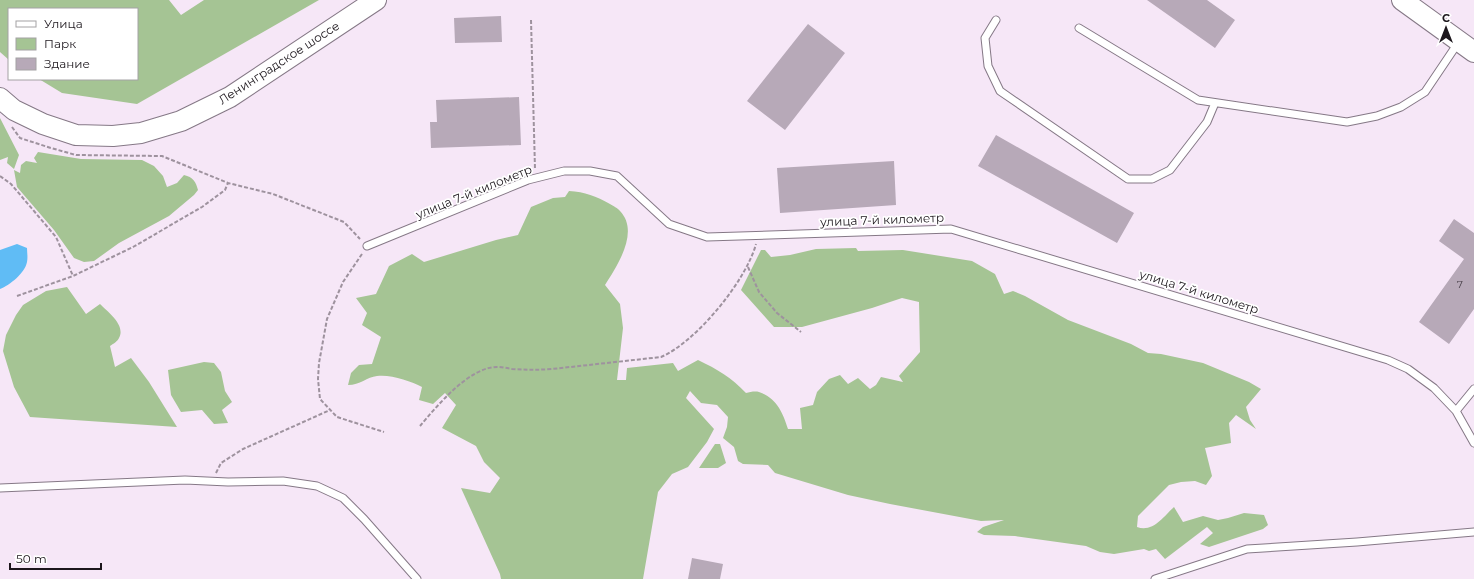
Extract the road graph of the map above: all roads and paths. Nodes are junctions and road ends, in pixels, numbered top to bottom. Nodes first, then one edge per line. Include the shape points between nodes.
1 (376, 0) edge
2 (1402, 0) edge
3 (531, 20) dead end
4 (996, 20) dead end
5 (1079, 28) dead end
6 (1467, 47) edge
7 (0, 98) edge
8 (1215, 103) junction
9 (12, 127) dead end
10 (0, 176) edge
11 (536, 178) junction
12 (228, 183) junction
13 (758, 236) junction
14 (367, 246) junction
15 (748, 267) junction
16 (73, 276) junction
17 (17, 296) dead end
18 (801, 332) dead end
19 (1474, 389) edge
20 (330, 410) junction
21 (1456, 411) junction
22 (420, 426) dead end
23 (384, 432) dead end
24 (1474, 443) edge
25 (212, 481) junction
26 (0, 488) edge
27 (1474, 532) edge
28 (417, 579) edge
29 (1155, 579) edge

1 - 7 main road, Ленинградское шоссе via 230,97 181,121 141,133 113,136 76,135 43,124 14,110
2 - 6 main road
3 - 11 path
4 - 8 lane via 985,38 988,66 1000,90 1128,180 1152,180 1170,170 1207,122
5 - 8 lane via 1198,100
6 - 8 lane via 1425,92 1400,107 1376,116 1347,122
9 - 12 path via 20,138 51,148 76,154 162,156
10 - 16 path via 11,184 56,237
11 - 13 lane, улица 7-й километр via 564,171 590,171 617,176 669,224 707,237
11 - 14 lane, улица 7-й километр
12 - 14 path via 273,194 344,222
12 - 16 path via 225,190 202,206 133,246
13 - 15 path
13 - 21 lane, улица 7-й километр via 951,229 1388,360 1408,369 1434,388
14 - 20 path via 343,282 327,319 318,379 320,399
15 - 18 path via 759,292 777,312
15 - 22 path via 730,295 695,333 668,354 540,370 496,367 485,369 453,390
16 - 17 path
19 - 21 lane
20 - 23 path via 337,417
20 - 25 path via 243,449 221,463
21 - 24 lane, улица 7-й километр
25 - 26 lane
25 - 28 lane via 283,481 317,486 343,498
27 - 29 lane via 1247,549

